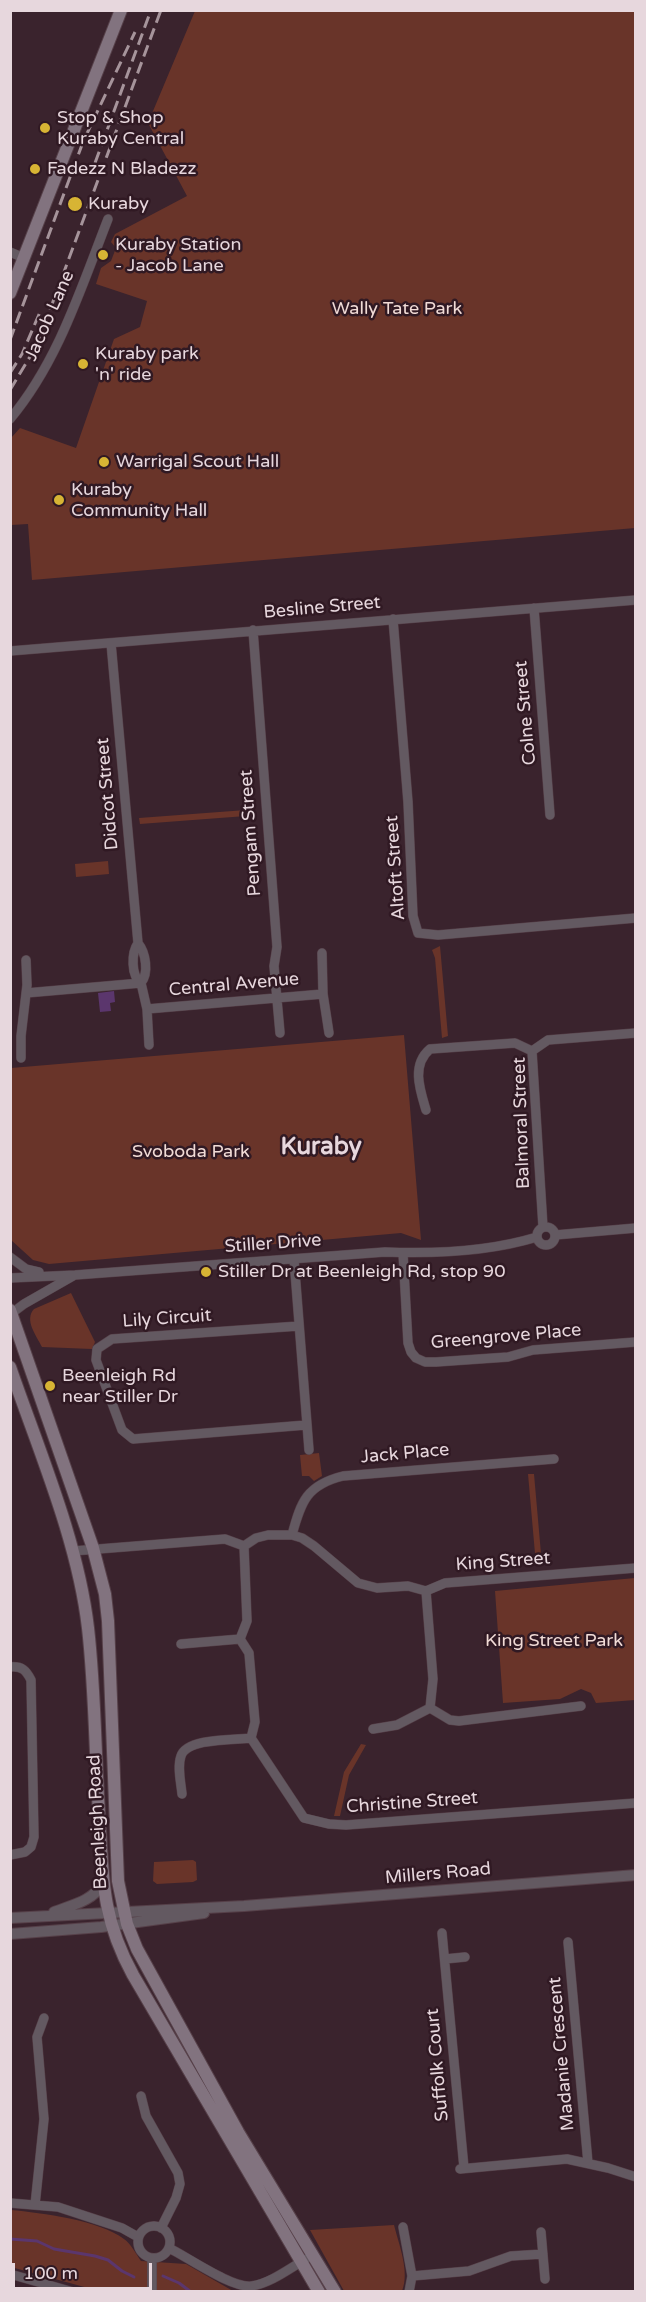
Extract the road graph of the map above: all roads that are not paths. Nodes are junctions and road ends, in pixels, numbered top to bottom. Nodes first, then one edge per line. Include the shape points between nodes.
1 (121, 10) edge
2 (108, 219) dead end
3 (10, 252) edge
4 (24, 258) junction
5 (10, 293) edge
6 (10, 419) edge
7 (636, 600) edge
8 (534, 608) junction
9 (393, 619) junction
10 (253, 630) junction
11 (111, 643) junction
12 (10, 651) edge
13 (550, 815) dead end
14 (636, 918) edge
15 (322, 953) dead end
16 (26, 960) dead end
17 (141, 983) junction
18 (26, 993) junction
19 (323, 994) junction
20 (277, 998) junction
21 (147, 1009) junction
22 (280, 1033) dead end
23 (329, 1033) dead end
24 (636, 1033) edge
25 (149, 1045) dead end
26 (532, 1051) junction
27 (21, 1058) dead end
28 (426, 1110) dead end
29 (543, 1227) junction
30 (636, 1228) edge
31 (555, 1235) junction
32 (537, 1237) junction
33 (404, 1253) junction
34 (10, 1257) edge
35 (294, 1259) junction
36 (75, 1275) junction
37 (63, 1276) junction
38 (10, 1278) edge
39 (11, 1312) edge
40 (299, 1326) junction
41 (636, 1342) edge
42 (10, 1368) edge
43 (306, 1425) junction
44 (309, 1450) dead end
45 (554, 1459) dead end
46 (292, 1535) junction
47 (244, 1546) junction
48 (93, 1548) junction
49 (73, 1551) junction
50 (636, 1568) edge
51 (426, 1591) junction
52 (240, 1639) junction
53 (181, 1644) dead end
54 (10, 1667) edge
55 (581, 1706) dead end
56 (430, 1708) junction
57 (373, 1729) dead end
58 (251, 1738) junction
59 (182, 1794) dead end
60 (636, 1803) edge
61 (10, 1855) edge
62 (636, 1875) edge
63 (103, 1883) junction
64 (244, 1906) junction
65 (124, 1911) junction
66 (107, 1912) junction
67 (42, 1916) junction
68 (10, 1918) edge
69 (127, 1924) junction
70 (111, 1926) junction
71 (442, 1933) dead end
72 (10, 1934) edge
73 (568, 1942) dead end
74 (465, 1957) dead end
75 (445, 1959) junction
76 (44, 2018) dead end
77 (141, 2096) dead end
78 (588, 2163) junction
79 (636, 2178) edge
80 (10, 2203) edge
81 (35, 2205) junction
82 (403, 2227) dead end
83 (161, 2228) junction
84 (542, 2232) dead end
85 (138, 2237) junction
86 (169, 2248) junction
87 (543, 2254) junction
88 (313, 2255) junction
89 (152, 2259) junction
90 (301, 2262) junction
91 (10, 2274) edge
92 (412, 2276) junction
93 (545, 2279) dead end
94 (335, 2291) edge
95 (73, 2292) edge
96 (152, 2292) edge
97 (319, 2292) edge
98 (409, 2292) edge

1 - 4 main road
2 - 6 street, Jacob Lane via 54,350 31,392
3 - 4 street
4 - 5 main road
7 - 8 street, Besline Street
8 - 9 street, Besline Street
8 - 13 street, Colne Street
9 - 10 street, Besline Street
9 - 14 street, Altoft Street via 413,916 418,933 438,935
10 - 11 street, Besline Street
10 - 20 street, Pengam Street via 277,947
11 - 12 street, Besline Street
11 - 17 street, Didcot Street via 138,943 143,949 145,973
15 - 19 street, Central Avenue
16 - 18 street
17 - 18 street
17 - 21 street, Didcot Street
18 - 27 street
19 - 20 street, Central Avenue
19 - 23 street, Central Avenue
20 - 21 street, Central Avenue
20 - 22 street, Pengam Street
21 - 25 street, Didcot Street
24 - 26 street, Balmoral Street via 548,1040
26 - 28 street via 515,1043 430,1049 418,1066
26 - 29 street, Balmoral Street
29 - 31 street via 551,1228
29 - 32 street
30 - 31 street
31 - 32 street via 552,1243 545,1245
32 - 33 street, Stiller Drive via 492,1248
33 - 35 street, Stiller Drive
33 - 41 street, Greengrove Place via 408,1343 411,1352 425,1362
34 - 37 street via 31,1271
35 - 36 street, Stiller Drive
35 - 40 street
36 - 37 street, Stiller Drive
36 - 39 street
37 - 38 street, Stiller Drive
39 - 48 main road, Beenleigh Road
40 - 43 street
40 - 43 street, Lily Circuit via 112,1339 98,1348 96,1360 122,1430 133,1439
42 - 49 main road, Beenleigh Road
43 - 44 street
45 - 46 street, Jack Place via 325,1480 303,1500
46 - 47 street via 268,1535
46 - 51 street, King Street via 314,1546 358,1583
47 - 48 street via 225,1539
47 - 52 street via 247,1621
48 - 49 street
48 - 65 main road, Beenleigh Road via 108,1621 118,1871
49 - 63 main road, Beenleigh Road via 88,1628
50 - 51 street, King Street via 445,1583
51 - 56 street via 433,1679
52 - 53 street
52 - 58 street via 249,1653 255,1722
54 - 61 street via 19,1666 31,1680 34,1837 31,1847
55 - 56 street via 459,1721
56 - 57 street via 396,1725
58 - 59 street via 188,1747 180,1762
58 - 60 street, Christine Street via 304,1818 328,1824
62 - 64 street, Millers Road
63 - 66 main road, Beenleigh Road
63 - 67 street via 89,1898
64 - 65 street, Millers Road
64 - 69 street, Millers Road
65 - 66 street, Millers Road
65 - 69 main road, Beenleigh Road
66 - 67 street, Millers Road
66 - 70 main road, Beenleigh Road
67 - 68 street, Millers Road
69 - 70 street, Millers Road
69 - 88 main road, Beenleigh Road via 238,2132
70 - 72 street, Millers Road
70 - 90 main road, Beenleigh Road via 134,1975
71 - 75 street, Suffolk Court
73 - 78 street, Madanie Crescent
74 - 75 street
75 - 78 street, Suffolk Court via 461,2168 567,2159
76 - 81 street via 37,2037 44,2119
77 - 83 street via 146,2116 180,2184
78 - 79 street
80 - 81 street
81 - 85 street via 58,2207
82 - 92 street
83 - 85 street via 152,2226
83 - 86 street via 169,2236
84 - 87 street
85 - 89 street via 141,2253
86 - 89 street
86 - 90 street via 230,2282 250,2287 265,2283
87 - 92 street via 501,2259 469,2271
87 - 93 street
88 - 90 street
88 - 94 main road, Beenleigh Road
89 - 96 street
90 - 97 main road, Beenleigh Road
91 - 95 street
92 - 98 street

